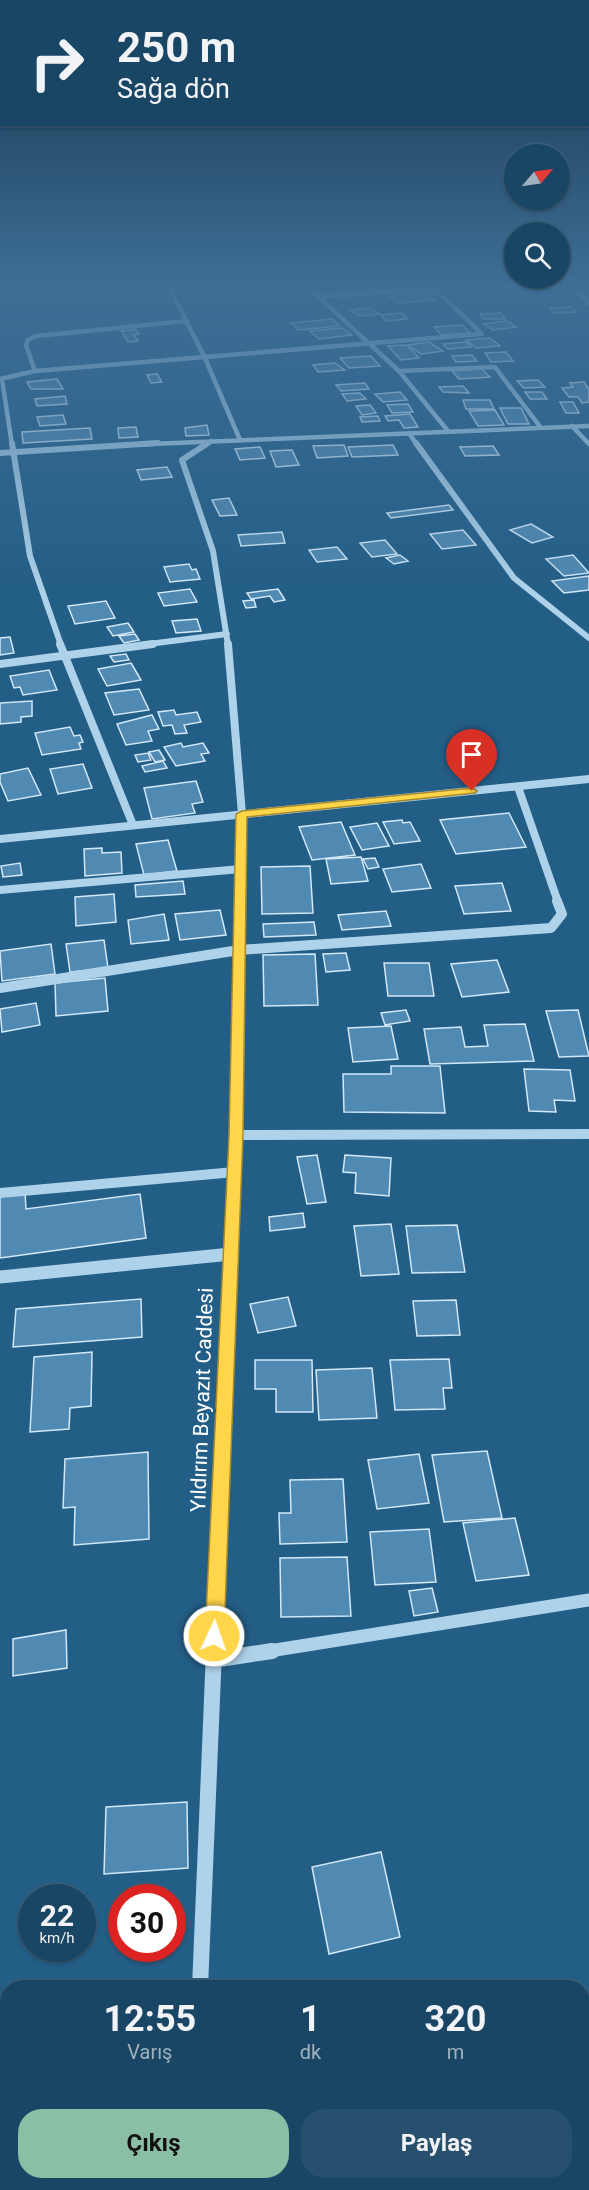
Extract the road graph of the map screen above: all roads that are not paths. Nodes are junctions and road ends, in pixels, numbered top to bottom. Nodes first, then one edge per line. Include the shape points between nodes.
1 (2, 389) edge
2 (218, 389) edge
3 (414, 389) edge
4 (512, 389) edge
5 (572, 426) junction
6 (589, 426) edge
7 (541, 428) junction
8 (448, 432) junction
9 (409, 433) junction
10 (240, 440) junction
11 (211, 441) junction
12 (589, 444) edge
13 (11, 451) junction
14 (0, 453) edge
15 (226, 634) junction
16 (589, 638) edge
17 (64, 654) junction
18 (0, 664) edge
19 (589, 779) edge
20 (518, 786) junction
21 (242, 814) junction
22 (133, 825) junction
23 (0, 838) edge
24 (240, 869) junction
25 (0, 890) edge
26 (239, 950) junction
27 (0, 988) edge
28 (589, 1134) edge
29 (236, 1135) junction
30 (235, 1172) junction
31 (0, 1193) edge
32 (231, 1254) junction
33 (0, 1277) edge
34 (589, 1600) edge
35 (213, 1660) junction
36 (200, 1980) edge

1 - 13 street
2 - 10 street
3 - 8 street
4 - 7 street
5 - 6 street
5 - 7 street
5 - 12 street
7 - 8 street
8 - 9 street
9 - 10 street
9 - 16 street via 514,578
10 - 11 street
11 - 13 street
11 - 15 street, Yıldırım Beyazıt Caddesi via 182,459 213,551
13 - 14 street
13 - 17 street via 30,556
15 - 17 street
15 - 21 street, Yıldırım Beyazıt Caddesi
17 - 18 street
17 - 22 street
19 - 20 street
20 - 21 street
20 - 26 street via 562,914 551,928
21 - 22 street
21 - 24 street, Yıldırım Beyazıt Caddesi
22 - 23 street
24 - 25 street
24 - 26 street, Yıldırım Beyazıt Caddesi
26 - 27 street
26 - 29 street, Yıldırım Beyazıt Caddesi
28 - 29 street
29 - 30 street, Yıldırım Beyazıt Caddesi
30 - 31 street
30 - 32 street, Yıldırım Beyazıt Caddesi
32 - 33 street
32 - 35 street, Yıldırım Beyazıt Caddesi
34 - 35 street
35 - 36 street, Yıldırım Beyazıt Caddesi

